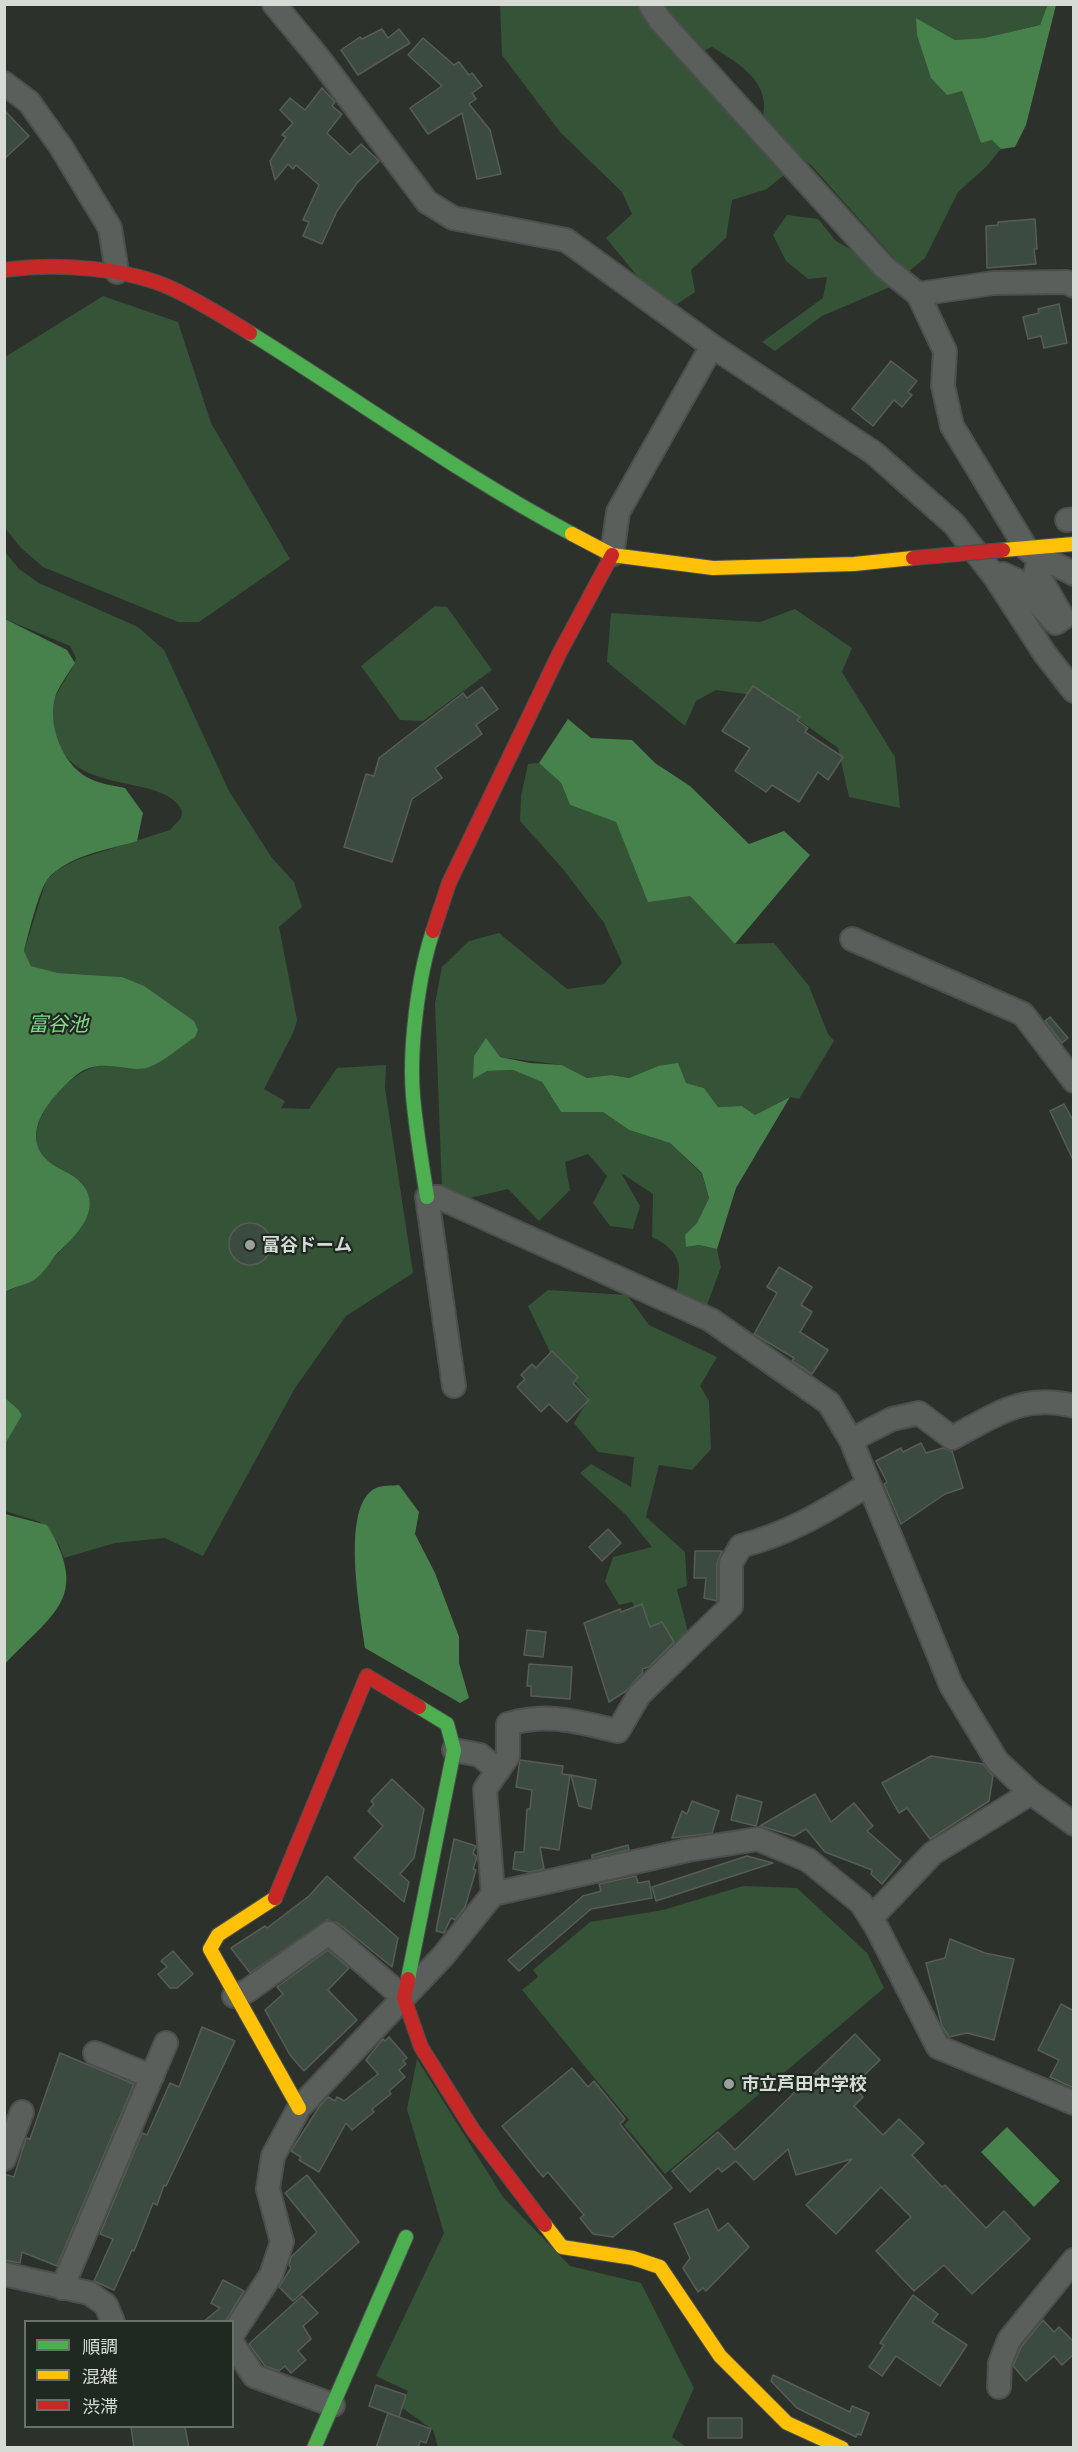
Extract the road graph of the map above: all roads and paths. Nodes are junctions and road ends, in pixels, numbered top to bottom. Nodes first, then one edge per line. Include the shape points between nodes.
1 (274, 4) edge
2 (650, 4) edge
3 (4, 83) edge
4 (4, 270) edge
5 (117, 272) junction
6 (1074, 286) edge
7 (918, 294) junction
8 (712, 346) junction
9 (1074, 544) edge
10 (1032, 554) junction
11 (612, 555) junction
12 (1074, 574) edge
13 (995, 577) junction
14 (1074, 691) edge
15 (852, 939) dead end
16 (1074, 1081) edge
17 (427, 1197) junction
18 (454, 1386) dead end
19 (1074, 1406) edge
20 (851, 1440) junction
21 (869, 1484) junction
22 (454, 1750) junction
23 (498, 1771) junction
24 (1031, 1793) junction
25 (1074, 1824) edge
26 (493, 1894) junction
27 (871, 1918) junction
28 (234, 1995) junction
29 (404, 1998) junction
30 (166, 2043) dead end
31 (95, 2053) dead end
32 (152, 2077) junction
33 (1074, 2103) edge
34 (299, 2108) junction
35 (22, 2112) dead end
36 (4, 2158) edge
37 (406, 2237) dead end
38 (1074, 2260) edge
39 (4, 2274) edge
40 (62, 2288) junction
41 (112, 2320) edge
42 (234, 2332) edge
43 (234, 2346) edge
44 (999, 2387) dead end
45 (333, 2405) junction
46 (314, 2448) edge
47 (842, 2448) edge

1 - 8 street via 427,202 453,218 566,240
2 - 7 street via 659,19 884,267
3 - 5 street via 29,102 110,228
4 - 5 street via 32,266
5 - 11 street via 173,289 364,404 505,498
6 - 7 street via 1066,282 994,283
7 - 10 street via 945,351 943,386 952,426
8 - 11 street via 618,512
8 - 13 street via 874,453 954,525
9 - 10 street
10 - 11 street, bridge via 1003,550 854,564 713,568
10 - 12 street
10 - 13 street via 1036,571 1063,618 1056,623 1018,581 1003,574
11 - 17 street via 559,654 449,883 426,952 412,1057 413,1096
13 - 14 street
15 - 16 street via 1023,1014
17 - 18 street
17 - 20 street via 438,1197 711,1320 829,1403
19 - 20 street via 1057,1401 1025,1402 952,1438 919,1413 892,1419
20 - 21 street
21 - 23 street via 812,1520 741,1546 731,1563 731,1606 639,1695 618,1731 556,1717 508,1724 508,1756
21 - 24 street via 951,1685 997,1761
22 - 23 street via 480,1755
22 - 28 street via 447,1724 367,1676 275,1898 218,1935 210,1949
22 - 29 street
23 - 26 street via 485,1789
24 - 25 street
24 - 27 street via 933,1853
26 - 27 street via 688,1850 758,1839 808,1860 861,1903
26 - 29 street
27 - 33 street via 938,2047
28 - 29 street via 247,1991 329,1933
28 - 34 street
29 - 34 street
29 - 47 street via 421,2047 473,2130 562,2247 633,2258 660,2267 720,2356 787,2423
30 - 32 street
31 - 32 street
32 - 40 street
34 - 42 street via 273,2156 268,2189 282,2242 271,2275
35 - 36 street
37 - 45 street
38 - 44 street via 1009,2340 1000,2363
39 - 40 street
40 - 41 street via 89,2294 106,2305
43 - 45 street via 254,2376
45 - 46 street

